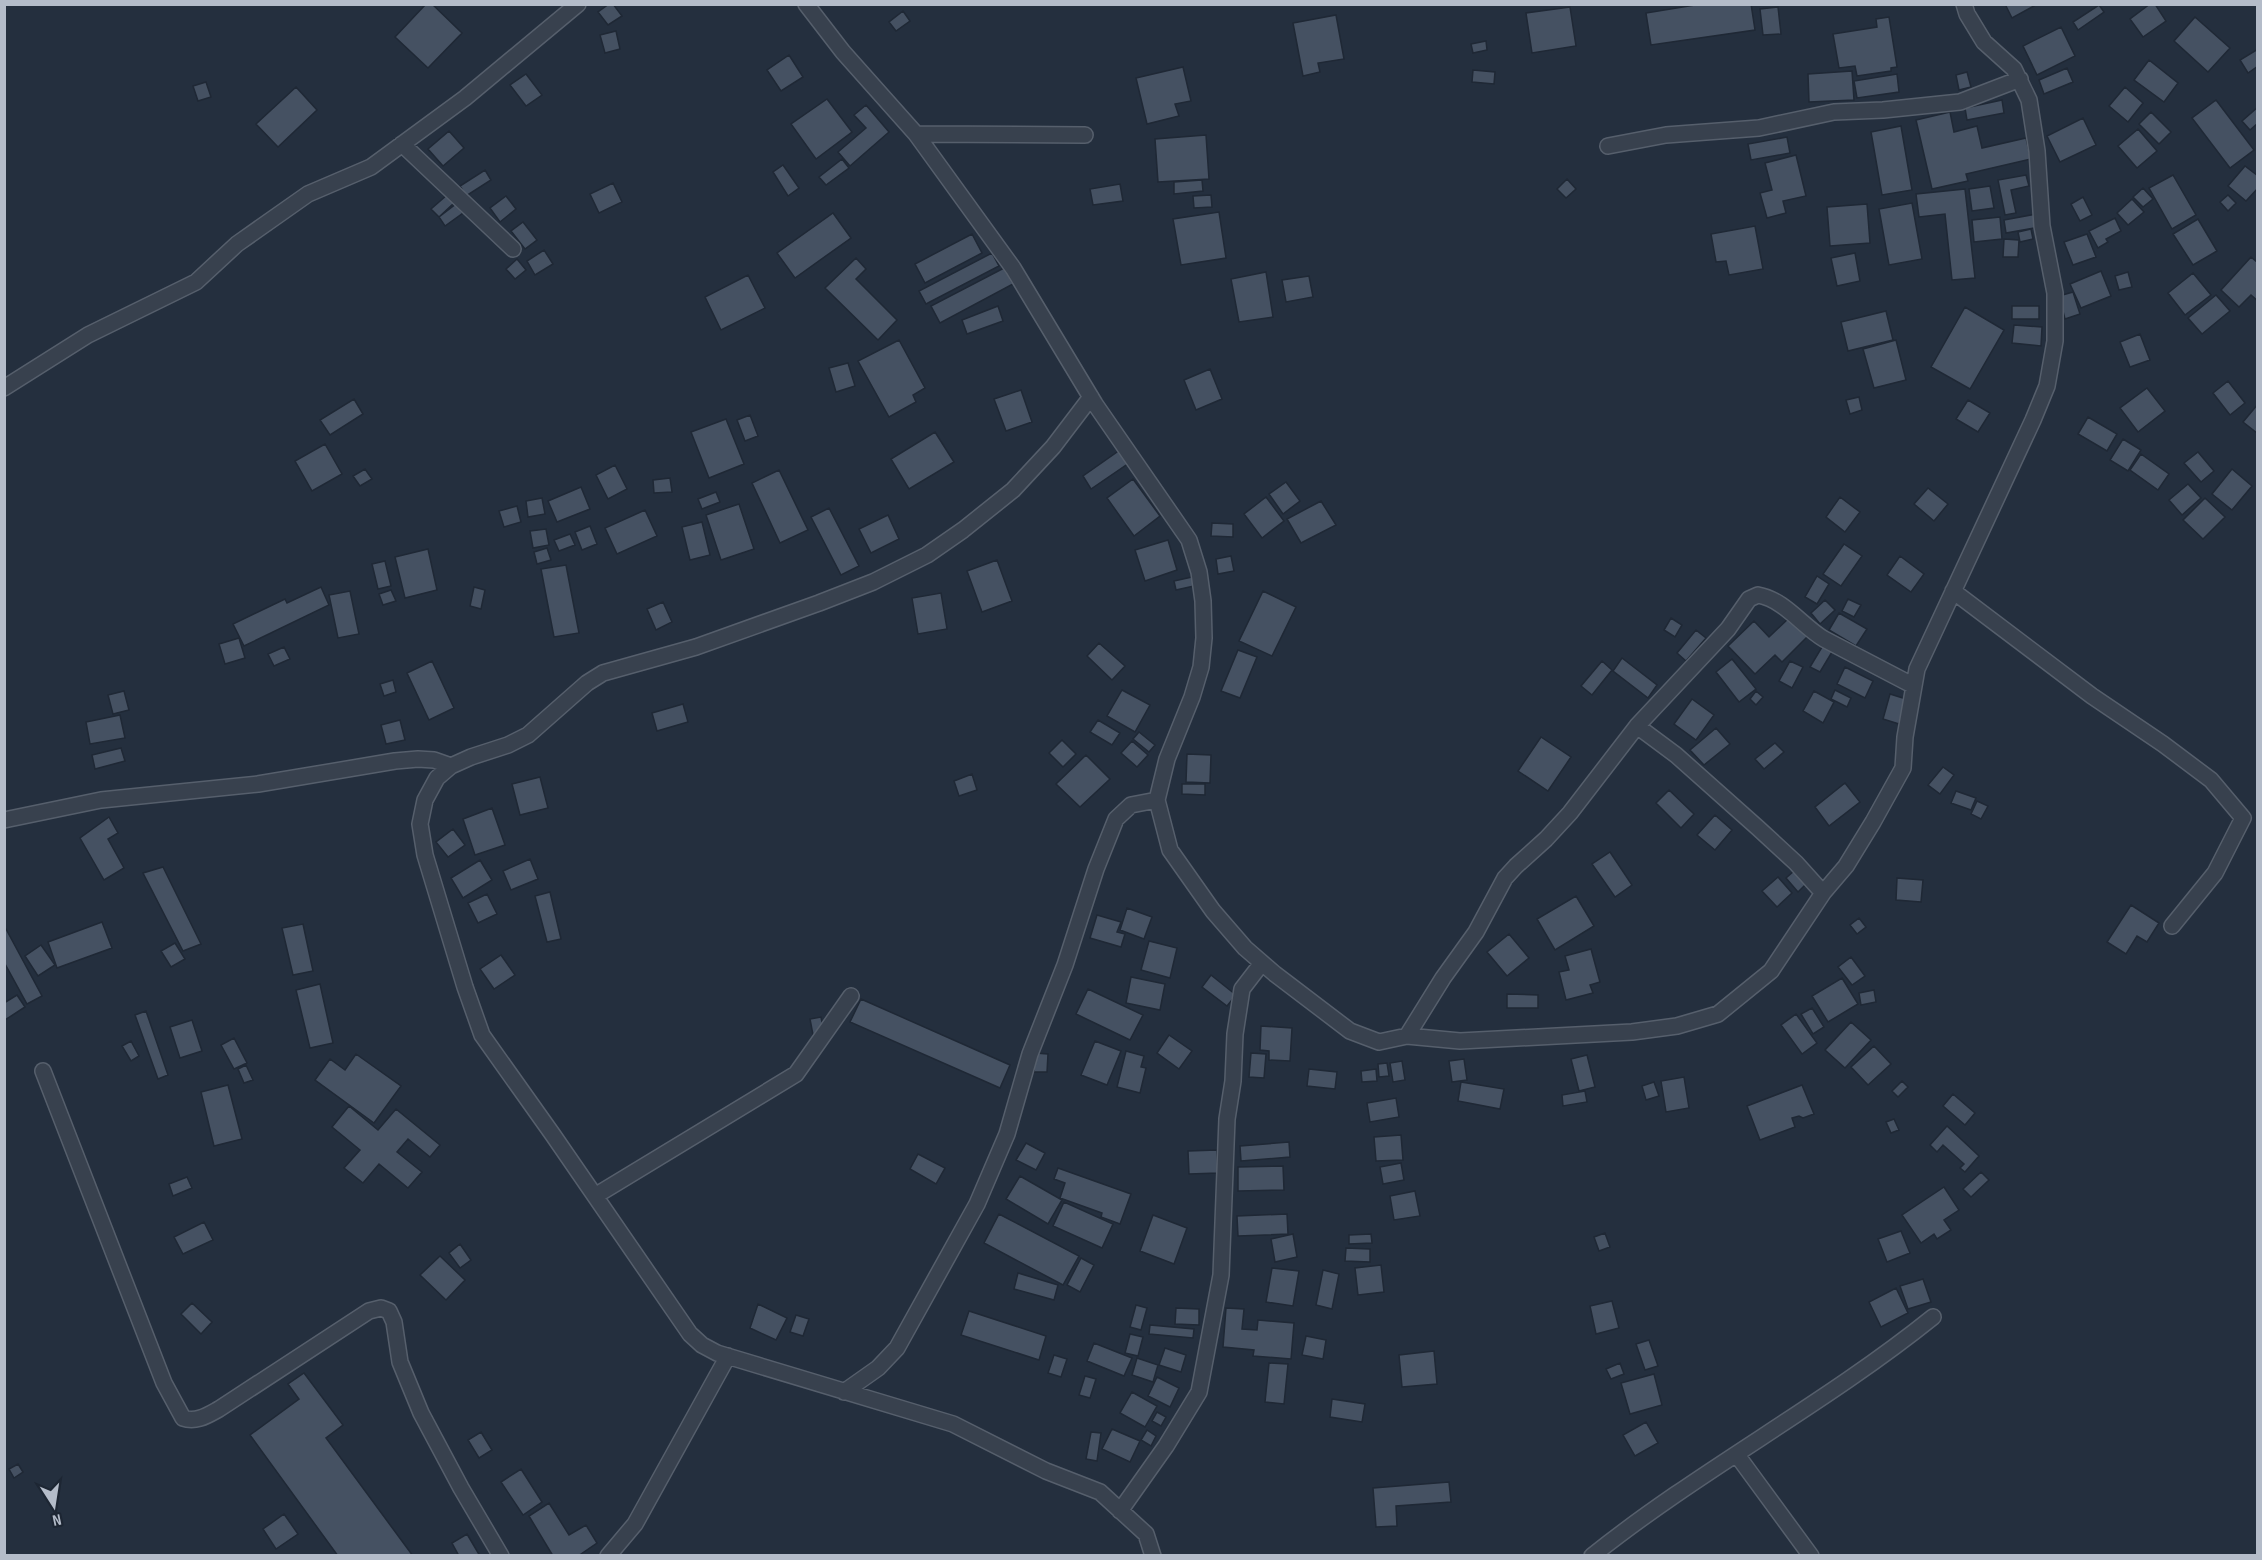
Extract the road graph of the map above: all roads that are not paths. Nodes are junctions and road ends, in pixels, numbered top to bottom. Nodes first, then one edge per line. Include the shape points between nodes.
1 (578, 4) edge
2 (806, 4) edge
3 (1964, 4) edge
4 (2020, 79) junction
5 (916, 134) junction
6 (1085, 135) dead end
7 (402, 144) junction
8 (1608, 146) dead end
9 (513, 249) dead end
10 (4, 388) edge
11 (1091, 397) junction
12 (1953, 591) junction
13 (1914, 686) junction
14 (1637, 726) junction
15 (451, 766) junction
16 (1157, 800) junction
17 (4, 820) edge
18 (1823, 893) junction
19 (2172, 926) dead end
20 (1262, 963) junction
21 (851, 996) dead end
22 (1407, 1036) junction
23 (43, 1071) dead end
24 (595, 1196) junction
25 (1933, 1317) dead end
26 (728, 1356) junction
27 (844, 1392) junction
28 (1737, 1455) junction
29 (1120, 1511) junction
30 (501, 1556) edge
31 (608, 1556) edge
32 (1153, 1556) edge
33 (1592, 1556) edge
34 (1811, 1556) edge

1 - 7 street via 465,98
2 - 5 street
3 - 4 street via 1984,42
4 - 8 street via 1960,102 1834,112 1759,128 1666,135
4 - 12 street via 2029,100 2037,151 2042,226 2055,293 2055,341 2046,386 2033,420
5 - 6 street
5 - 11 street via 1014,268
7 - 9 street
7 - 10 street via 371,167 308,194 237,244 196,282 88,335
11 - 15 street via 1053,447 1013,490 927,555 819,603 696,647 603,673 528,735
11 - 16 street via 1178,521 1195,554 1199,572 1201,667 1167,759
12 - 13 street via 1917,669
12 - 19 street via 2211,780 2243,818 2215,873
13 - 14 street via 1824,639 1776,602 1758,595 1749,599 1728,629
13 - 18 street via 1903,768 1846,866
14 - 18 street via 1758,828
14 - 22 street via 1570,813 1506,878 1476,932
15 - 17 street via 434,760 395,761 258,784 101,801
15 - 24 street via 437,778 425,800 420,824 425,855 474,1014 482,1035
16 - 20 street via 1170,850 1179,865 1213,912
16 - 27 street via 1131,806 1116,819 1030,1054 1007,1134 977,1204 897,1348 879,1368
18 - 22 street via 1771,971 1718,1014 1677,1026 1632,1032 1460,1041
20 - 22 street via 1350,1031 1379,1042
20 - 29 street via 1242,989 1235,1034 1227,1119 1221,1275 1200,1392
21 - 24 street via 796,1074
23 - 30 street via 164,1383 183,1418 196,1420 219,1409 369,1311 389,1311 400,1362 421,1413
24 - 26 street via 690,1334 702,1345
25 - 28 street via 1898,1346
26 - 27 street
26 - 31 street via 635,1524
27 - 29 street via 953,1424 1046,1471 1100,1492
28 - 33 street
28 - 34 street
29 - 32 street via 1146,1534

